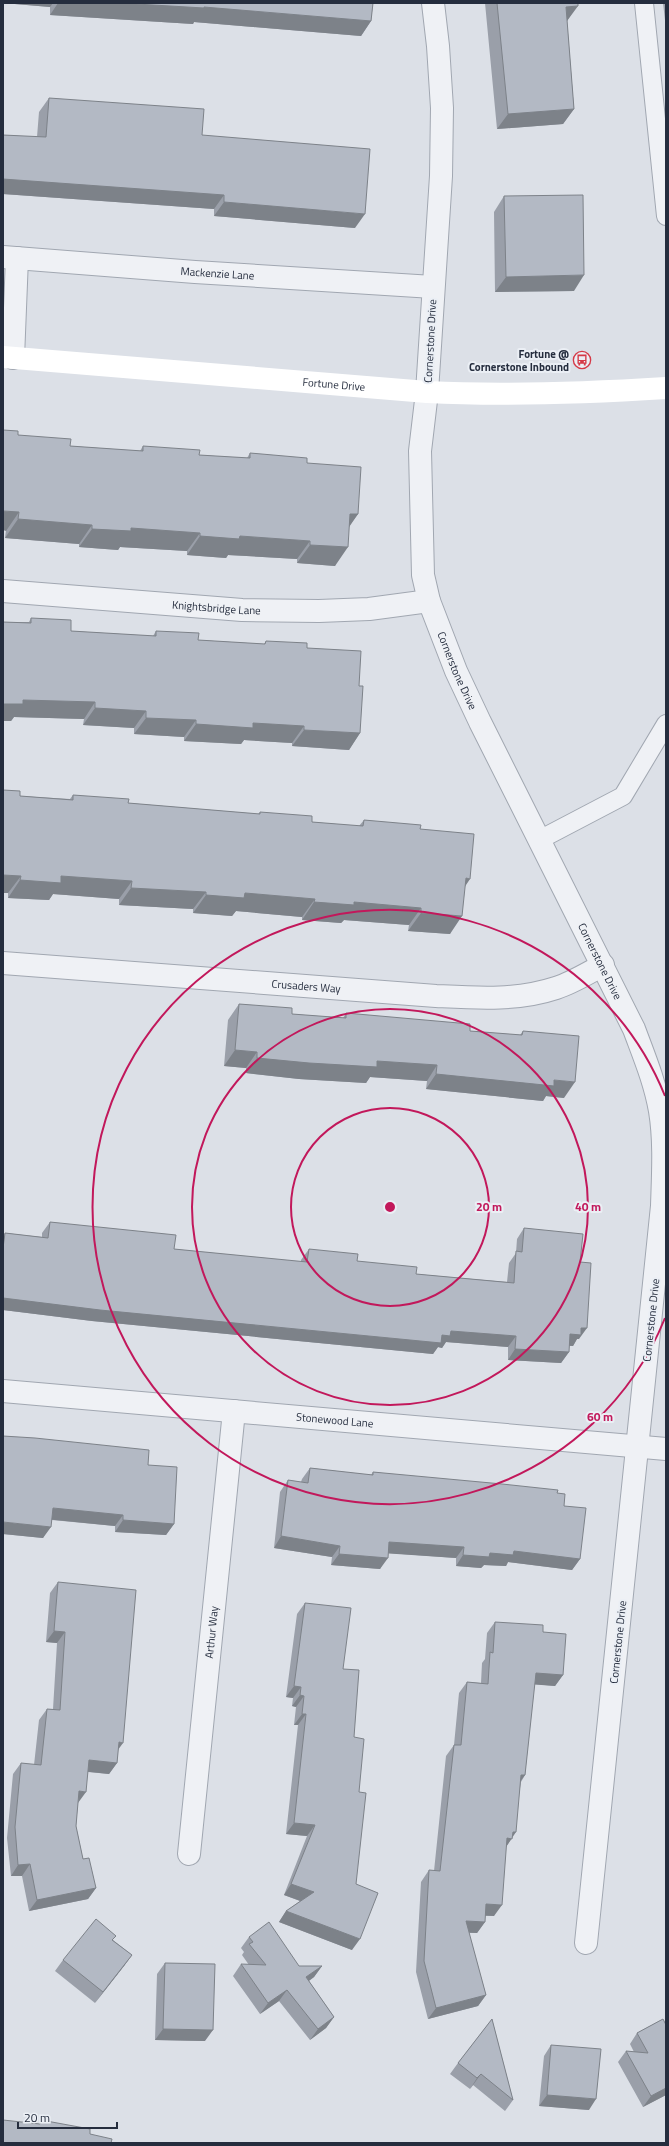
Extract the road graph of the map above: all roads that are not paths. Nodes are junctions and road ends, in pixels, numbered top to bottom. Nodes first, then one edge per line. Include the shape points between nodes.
1 (433, 3) edge
2 (644, 3) edge
3 (666, 216) edge
4 (10, 257) edge
5 (433, 287) junction
6 (8, 357) edge
7 (666, 388) edge
8 (428, 392) junction
9 (3, 591) edge
10 (429, 601) junction
11 (666, 724) edge
12 (539, 840) junction
13 (3, 963) edge
14 (603, 965) junction
15 (664, 1206) edge
16 (3, 1391) edge
17 (234, 1411) junction
18 (638, 1446) junction
19 (666, 1449) edge
20 (189, 1854) dead end
21 (586, 1943) dead end

1 - 5 street, Cornerstone Drive via 442,108 441,176
2 - 3 lane
4 - 5 street, Mackenzie Lane
4 - 6 street
5 - 8 street, Cornerstone Drive
6 - 8 street, Fortune Drive
7 - 8 street, Fortune Drive via 586,393
8 - 10 street, Cornerstone Drive via 420,451 420,510 423,575
9 - 10 street, Knightsbridge Lane via 242,610 369,609
10 - 12 street, Cornerstone Drive via 456,671
11 - 12 lane via 623,796
12 - 14 street, Cornerstone Drive
13 - 14 street, Crusaders Way via 500,999 556,988
14 - 15 street, Cornerstone Drive via 634,1029 651,1073 660,1111
15 - 18 street, Cornerstone Drive
16 - 17 street, Stonewood Lane
17 - 18 street, Stonewood Lane
17 - 20 street, Arthur Way
18 - 19 street, Stonewood Lane
18 - 21 street, Cornerstone Drive

